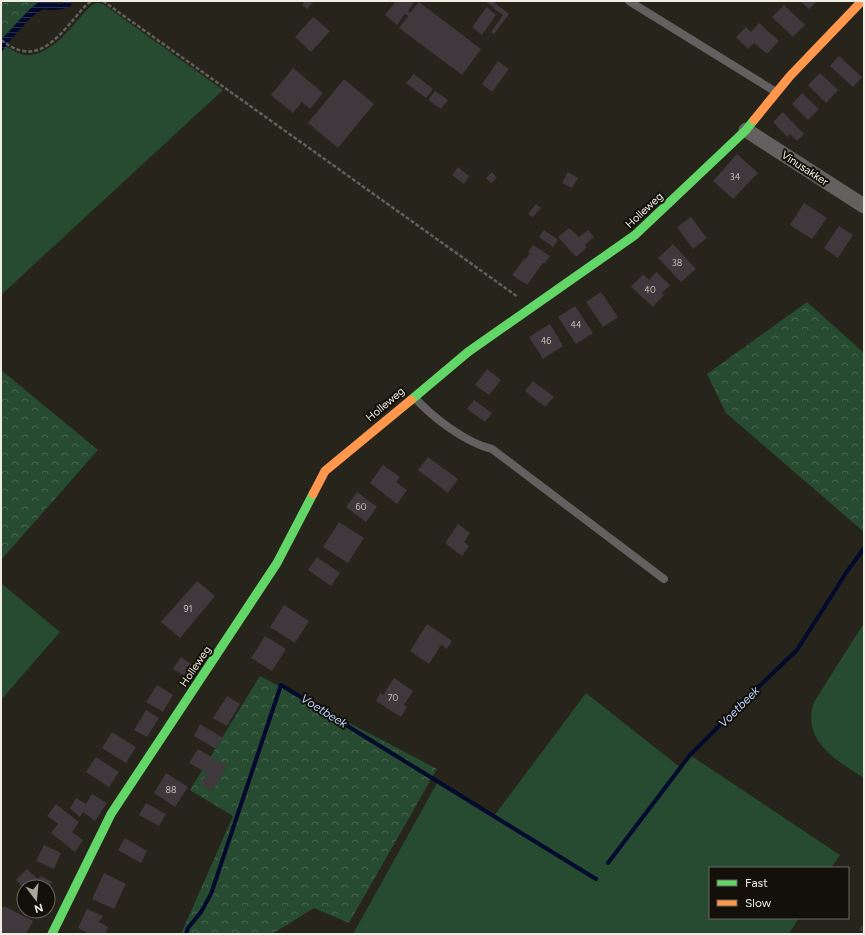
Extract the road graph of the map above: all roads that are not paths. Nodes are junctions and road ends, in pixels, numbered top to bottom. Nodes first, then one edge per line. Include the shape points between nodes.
1 (630, 1) edge
2 (862, 1) edge
3 (777, 92) junction
4 (746, 130) junction
5 (864, 206) edge
6 (414, 396) junction
7 (664, 579) dead end
8 (52, 934) edge

1 - 3 lane
2 - 3 street, Holleweg
3 - 4 street, Holleweg
4 - 5 street, Vinusakker
4 - 6 street, Holleweg via 635,235 468,352
6 - 7 lane via 424,408 467,440 492,449
6 - 8 street, Holleweg via 325,471 277,563 111,814

